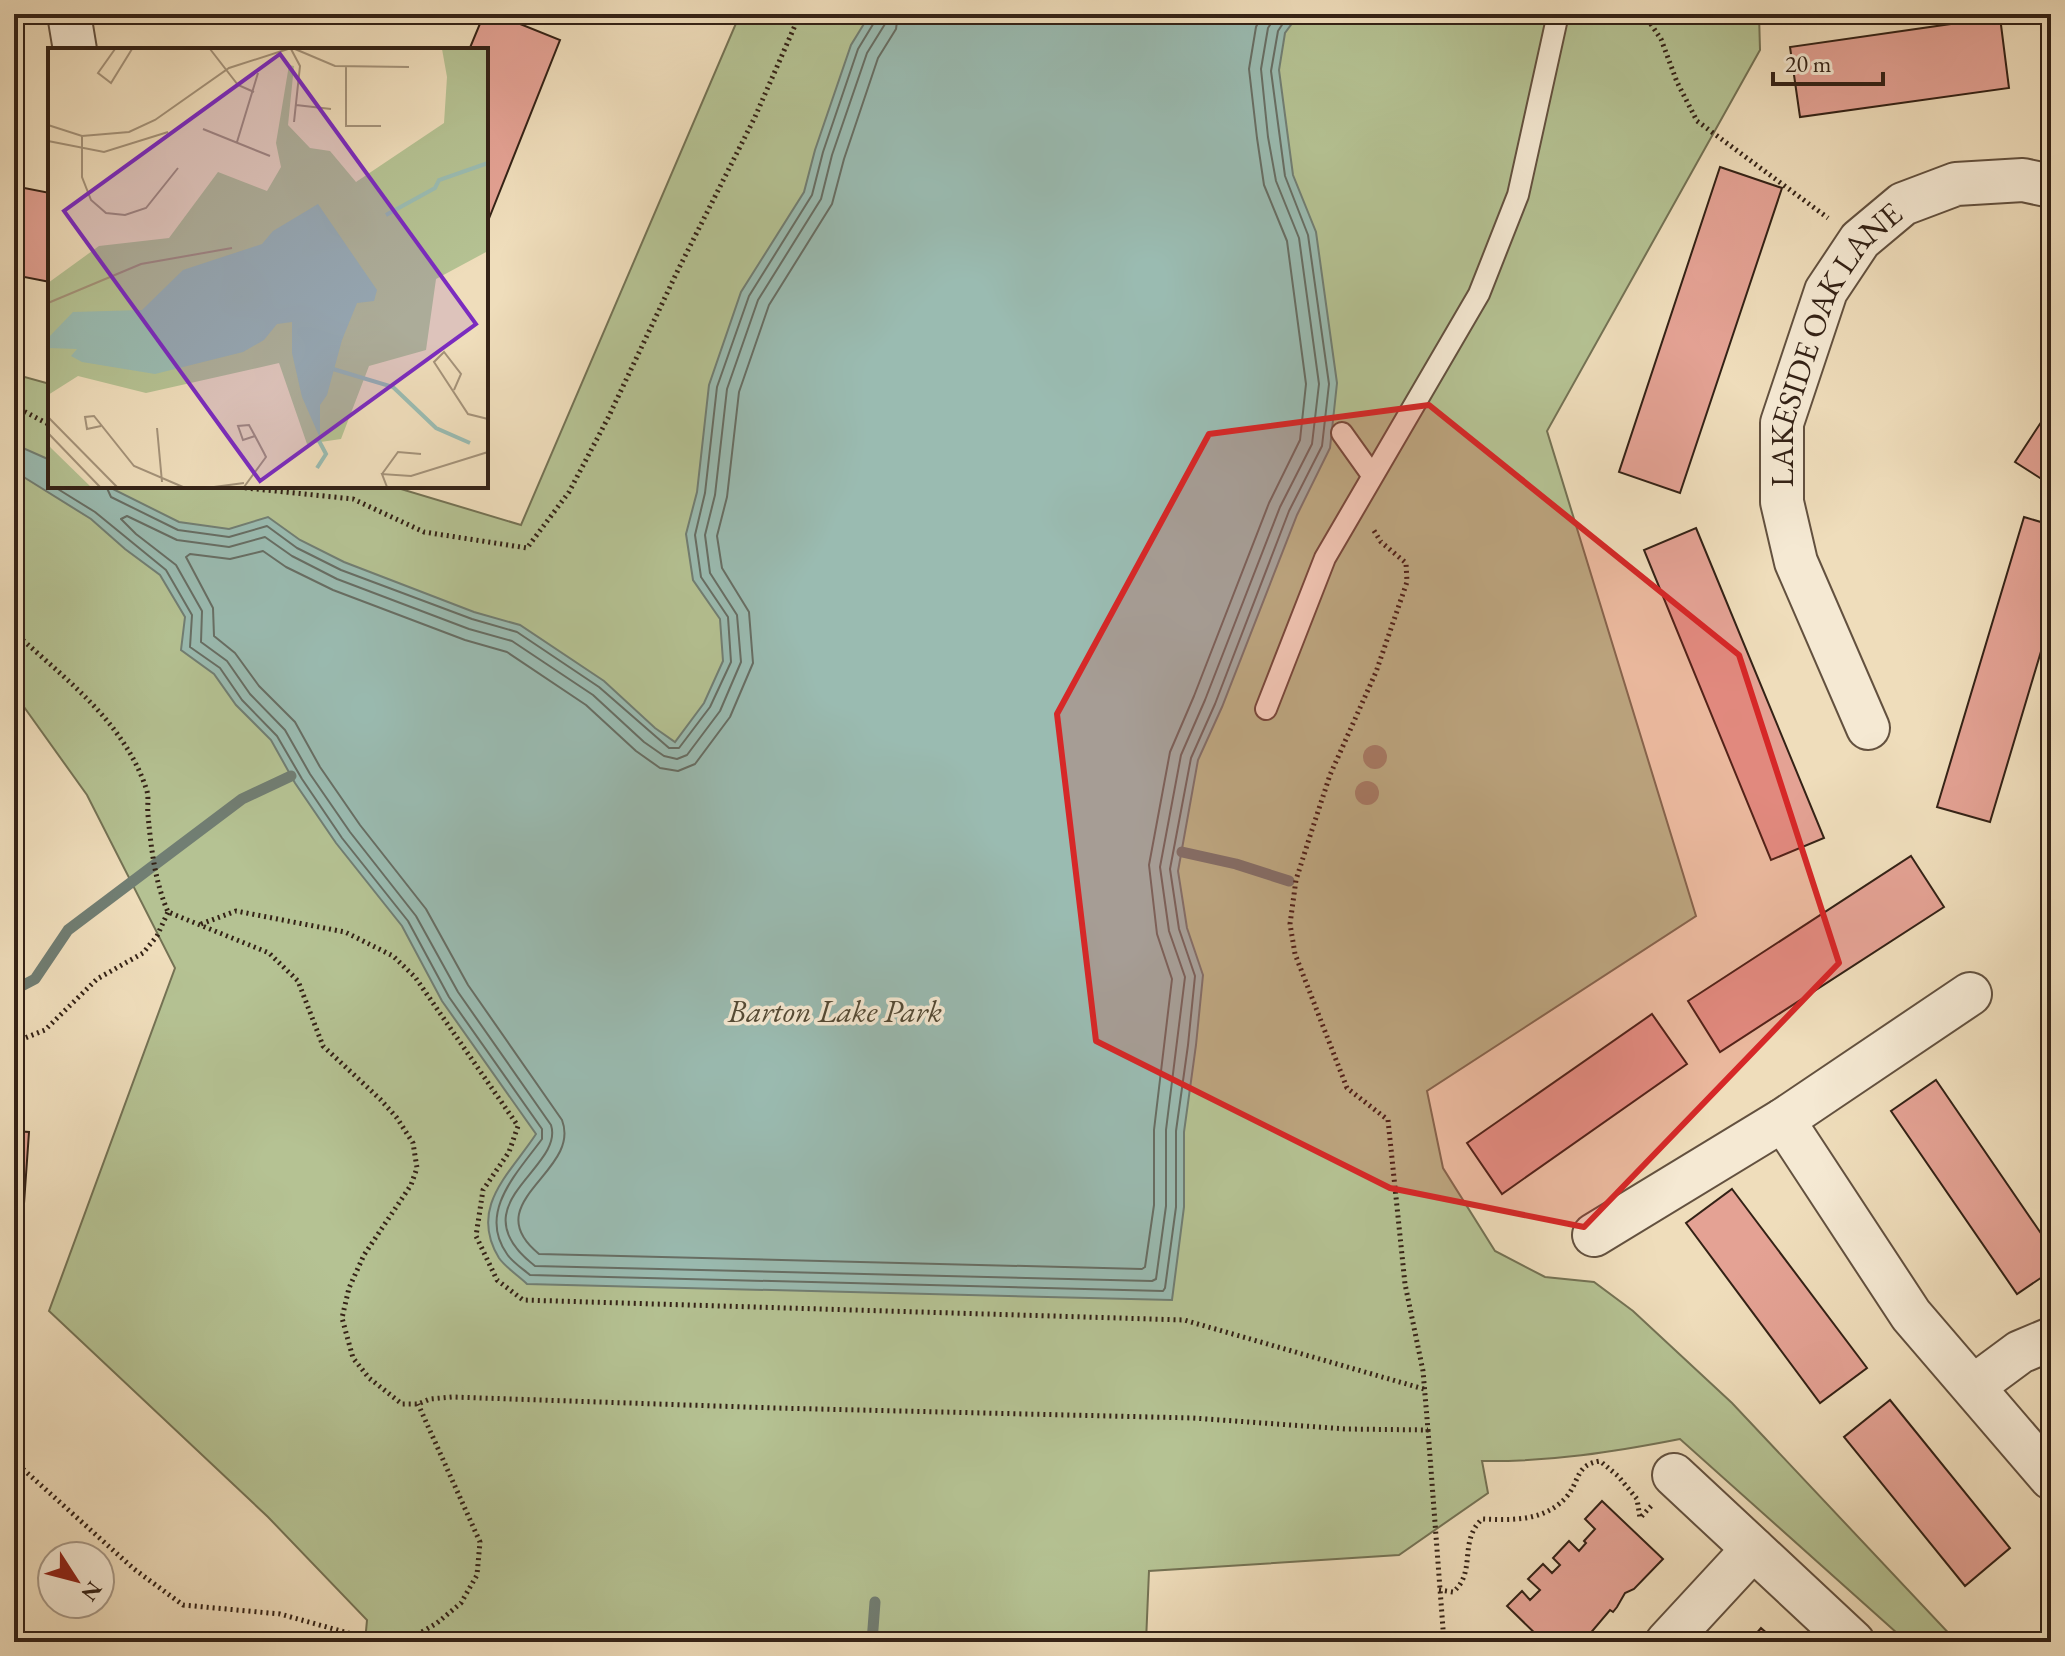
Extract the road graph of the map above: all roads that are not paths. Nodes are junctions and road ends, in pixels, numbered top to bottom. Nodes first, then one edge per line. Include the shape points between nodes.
1 (69, 14) edge
2 (1558, 14) edge
3 (75, 48) edge
4 (2051, 186) edge
5 (1342, 433) dead end
6 (1372, 475) junction
7 (1266, 709) dead end
8 (1868, 728) dead end
9 (1970, 994) dead end
10 (1783, 1120) junction
11 (1594, 1235) dead end
12 (2051, 1339) edge
13 (1974, 1386) junction
14 (1675, 1476) road end
15 (2051, 1478) edge
16 (1753, 1549) junction
17 (1667, 1642) edge
18 (1853, 1642) edge

1 - 3 street
2 - 6 lane via 1518,195 1479,294
4 - 8 street, LAKESIDE OAK LANE via 2023,180 1956,184 1903,204 1858,243 1826,291 1782,423 1782,502 1796,562
5 - 6 lane
6 - 7 lane via 1325,558
9 - 10 street
10 - 11 street
10 - 13 street via 1911,1315
12 - 13 street via 2020,1352
13 - 15 street
14 - 16 street
16 - 17 street
16 - 18 street

